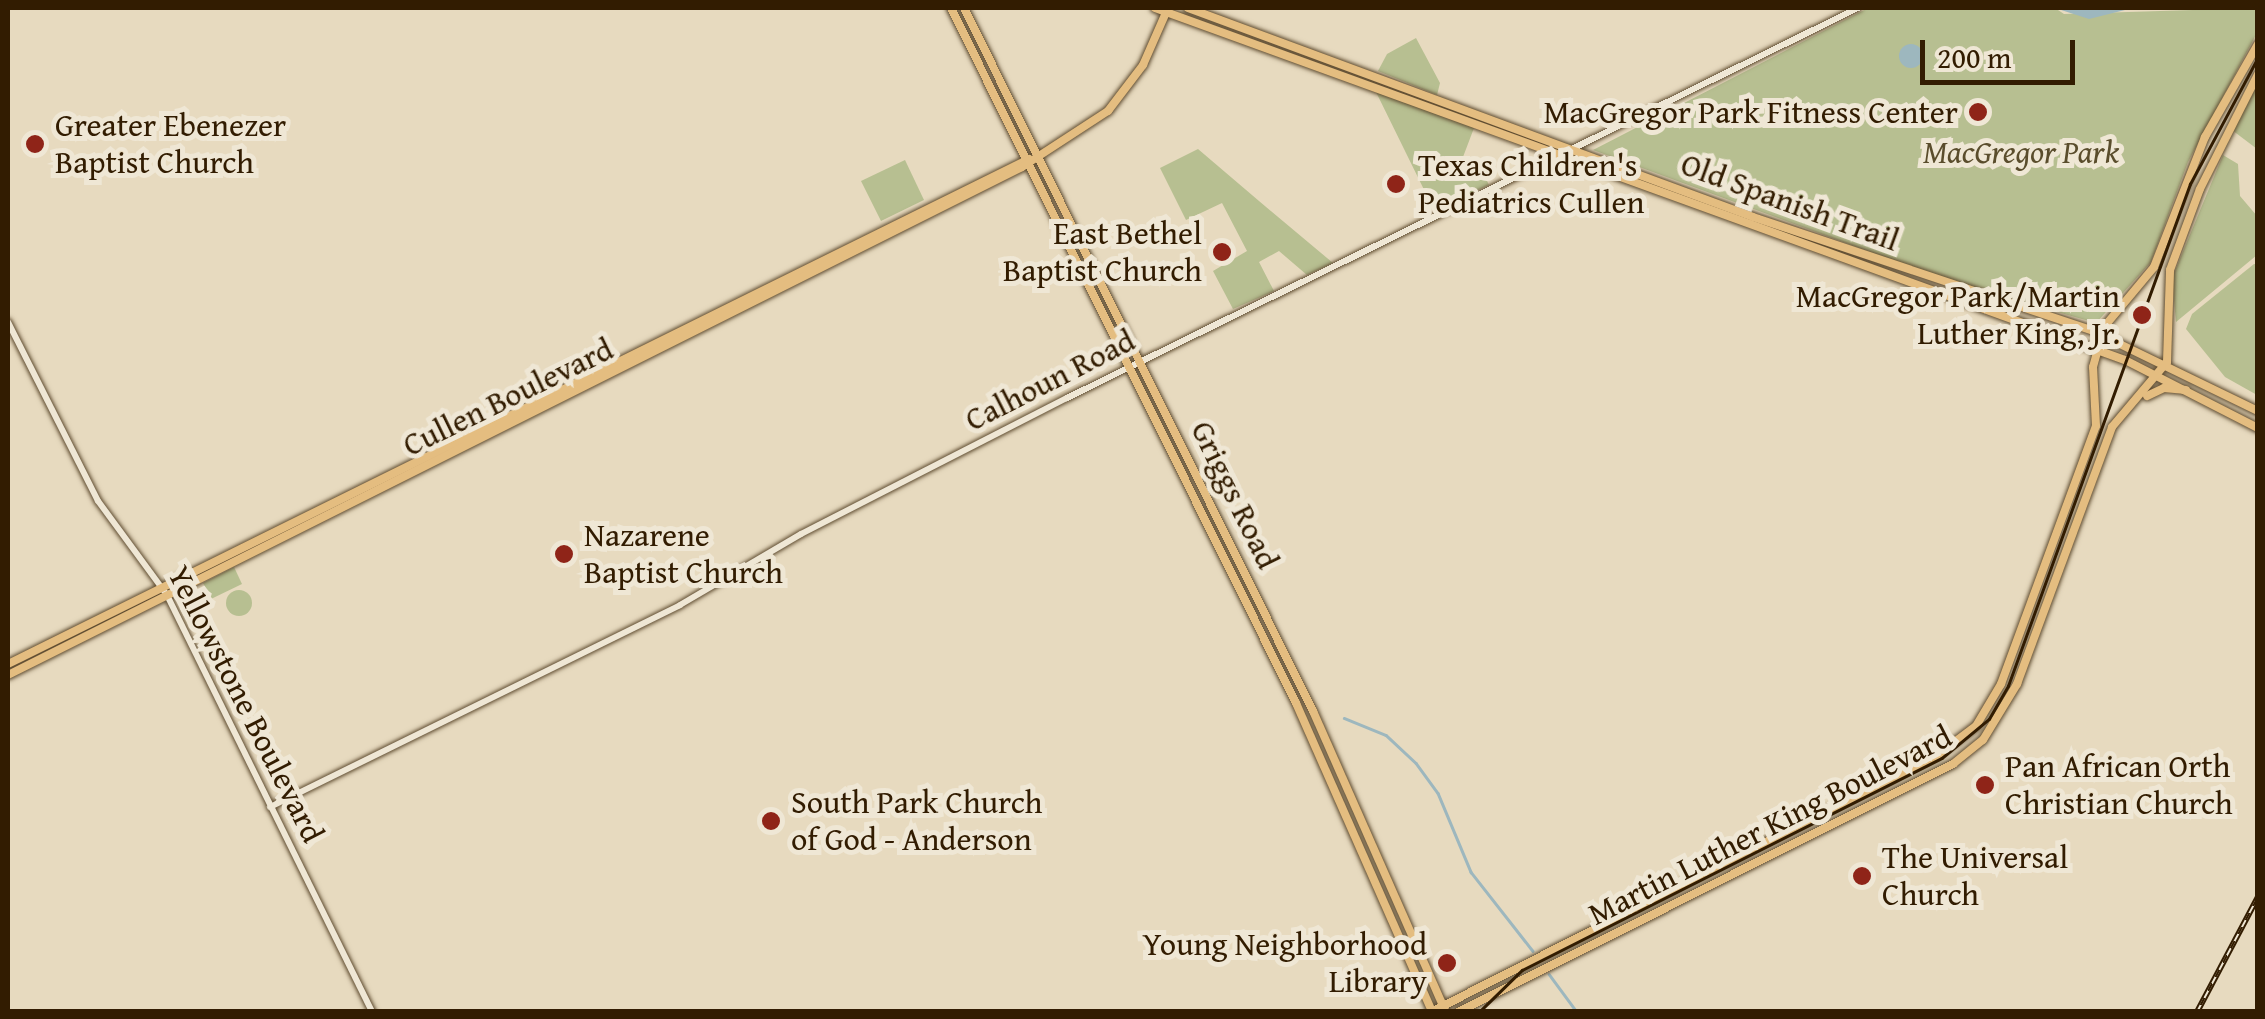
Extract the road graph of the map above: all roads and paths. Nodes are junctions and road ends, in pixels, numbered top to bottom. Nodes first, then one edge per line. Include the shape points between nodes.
1 (951, 8) edge
2 (964, 8) edge
3 (1155, 8) edge
4 (1188, 8) edge
5 (1858, 8) edge
6 (1167, 10) edge
7 (1237, 26) junction
8 (1232, 36) junction
9 (2258, 44) edge
10 (1302, 50) junction
11 (1297, 60) junction
12 (2258, 74) edge
13 (1438, 100) junction
14 (1434, 111) junction
15 (1497, 127) junction
16 (1572, 150) junction
17 (1558, 155) junction
18 (1033, 157) junction
19 (8, 322) edge
20 (2101, 336) junction
21 (2096, 350) junction
22 (2166, 362) junction
23 (1136, 364) junction
24 (2160, 374) junction
25 (2192, 391) junction
26 (2258, 411) edge
27 (2123, 413) junction
28 (2258, 428) edge
29 (1180, 441) junction
30 (1170, 446) junction
31 (164, 591) junction
32 (92, 627) junction
33 (8, 664) edge
34 (8, 675) edge
35 (270, 807) junction
36 (1410, 938) junction
37 (1399, 943) junction
38 (1444, 1008) edge
39 (1431, 1011) edge
40 (372, 1012) edge
41 (1458, 1012) edge

1 - 18 main road, Griggs Road
2 - 18 main road, Griggs Road
3 - 6 main road, Old Spanish Trail
4 - 7 main road, Old Spanish Trail
5 - 16 street, Calhoun Road
6 - 8 main road, Old Spanish Trail
6 - 18 main road, Cullen Boulevard via 1143,65 1108,111
7 - 8 main road
7 - 10 main road, Old Spanish Trail
8 - 11 main road, Old Spanish Trail
9 - 20 main road, Martin Luther King Boulevard via 2211,127 2154,266
10 - 11 main road
10 - 13 main road, Old Spanish Trail
11 - 14 main road, Old Spanish Trail
12 - 22 main road, Martin Luther King Boulevard via 2200,189 2170,270
13 - 14 main road
13 - 15 main road, Old Spanish Trail
14 - 15 main road, Old Spanish Trail
15 - 16 main road, Old Spanish Trail
15 - 17 main road, Old Spanish Trail
16 - 17 street, Calhoun Road
16 - 20 main road, Old Spanish Trail
17 - 21 main road, Old Spanish Trail
17 - 23 street, Calhoun Road
18 - 23 main road, Griggs Road
18 - 31 main road, Cullen Boulevard
19 - 31 street, Yellowstone Boulevard via 98,502
20 - 21 main road, Martin Luther King Boulevard
20 - 22 main road, Old Spanish Trail
21 - 24 main road, Old Spanish Trail
21 - 38 main road, Martin Luther King Boulevard via 2091,441 2001,684 1965,738
22 - 24 main road, Martin Luther King Boulevard
22 - 26 main road, Old Spanish Trail
23 - 29 main road, Griggs Road
23 - 30 main road, Griggs Road
23 - 35 street, Calhoun Road via 801,534 680,605
24 - 25 main road, Old Spanish Trail
24 - 27 main road, Martin Luther King Boulevard
25 - 27 main road via 2164,388
25 - 28 main road, Old Spanish Trail
27 - 41 main road, Martin Luther King Boulevard via 2104,445 2010,699 1972,750
29 - 30 main road
29 - 36 main road, Griggs Road via 1325,735
30 - 37 main road, Griggs Road via 1314,740
31 - 32 main road, Cullen Boulevard
31 - 35 street, Yellowstone Boulevard
32 - 33 main road, Cullen Boulevard
32 - 34 main road, Cullen Boulevard
35 - 40 street, Yellowstone Boulevard
36 - 37 main road
36 - 38 main road, Griggs Road
37 - 39 main road, Griggs Road
38 - 39 main road, Martin Luther King Boulevard

